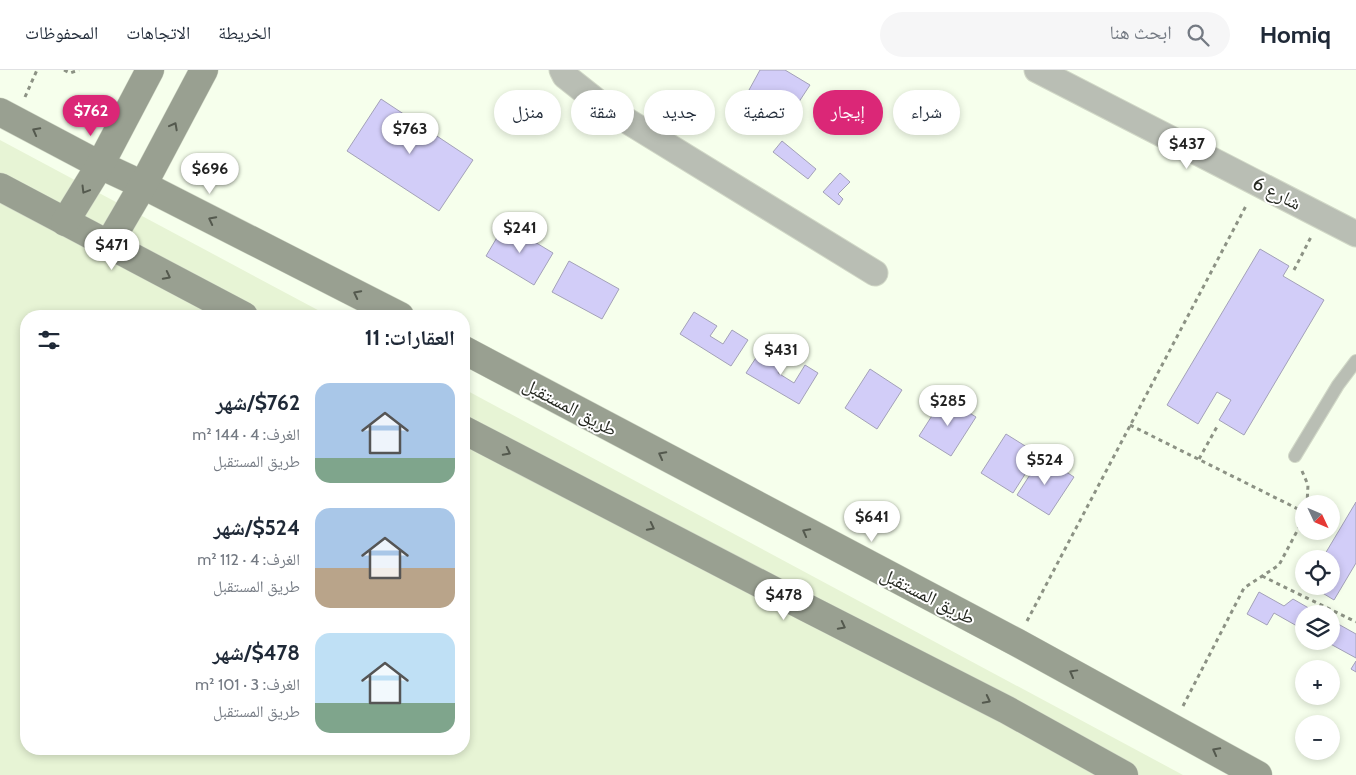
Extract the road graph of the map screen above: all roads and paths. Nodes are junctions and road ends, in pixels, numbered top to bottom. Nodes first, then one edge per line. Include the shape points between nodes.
1 (64, 70) edge
2 (80, 70) edge
3 (150, 70) edge
4 (204, 70) edge
5 (562, 70) edge
6 (1037, 70) edge
7 (0, 112) edge
8 (100, 165) junction
9 (1258, 184) junction
10 (143, 185) junction
11 (0, 187) edge
12 (1322, 216) junction
13 (65, 222) junction
14 (1356, 234) edge
15 (108, 244) junction
16 (1294, 270) dead end
17 (875, 273) dead end
18 (233, 310) edge
19 (388, 310) edge
20 (470, 353) edge
21 (1356, 361) edge
22 (1130, 424) junction
23 (1218, 425) dead end
24 (470, 433) edge
25 (1295, 456) joint
26 (1199, 459) junction
27 (1308, 495) edge
28 (1295, 507) edge
29 (1295, 535) edge
30 (1261, 576) junction
31 (1356, 622) edge
32 (1016, 642) junction
33 (1173, 727) junction
34 (1124, 775) edge
35 (1258, 775) edge

1 - 2 path via 73,73
3 - 8 street
10 -> 4 street
5 - 17 street via 565,76 604,106
6 - 9 street, شارع 6
8 -> 7 street
8 - 10 street
8 -> 13 street
9 - 12 street, شارع 6
9 - 22 path
10 - 15 street
19 -> 10 street
11 - 13 street
12 - 14 street, شارع 6
12 - 16 path
13 - 15 street
15 -> 18 street
32 -> 20 street, طريق المستقبل
21 - 25 lane via 1338,384
22 - 26 path
22 - 32 path
23 - 26 path
24 -> 34 street via 1007,710
25 - 27 path via 1308,486
26 - 28 path
29 - 30 path via 1279,565
30 - 31 path
30 - 33 path via 1244,588
33 -> 32 street, طريق المستقبل
35 -> 33 street, طريق المستقبل

